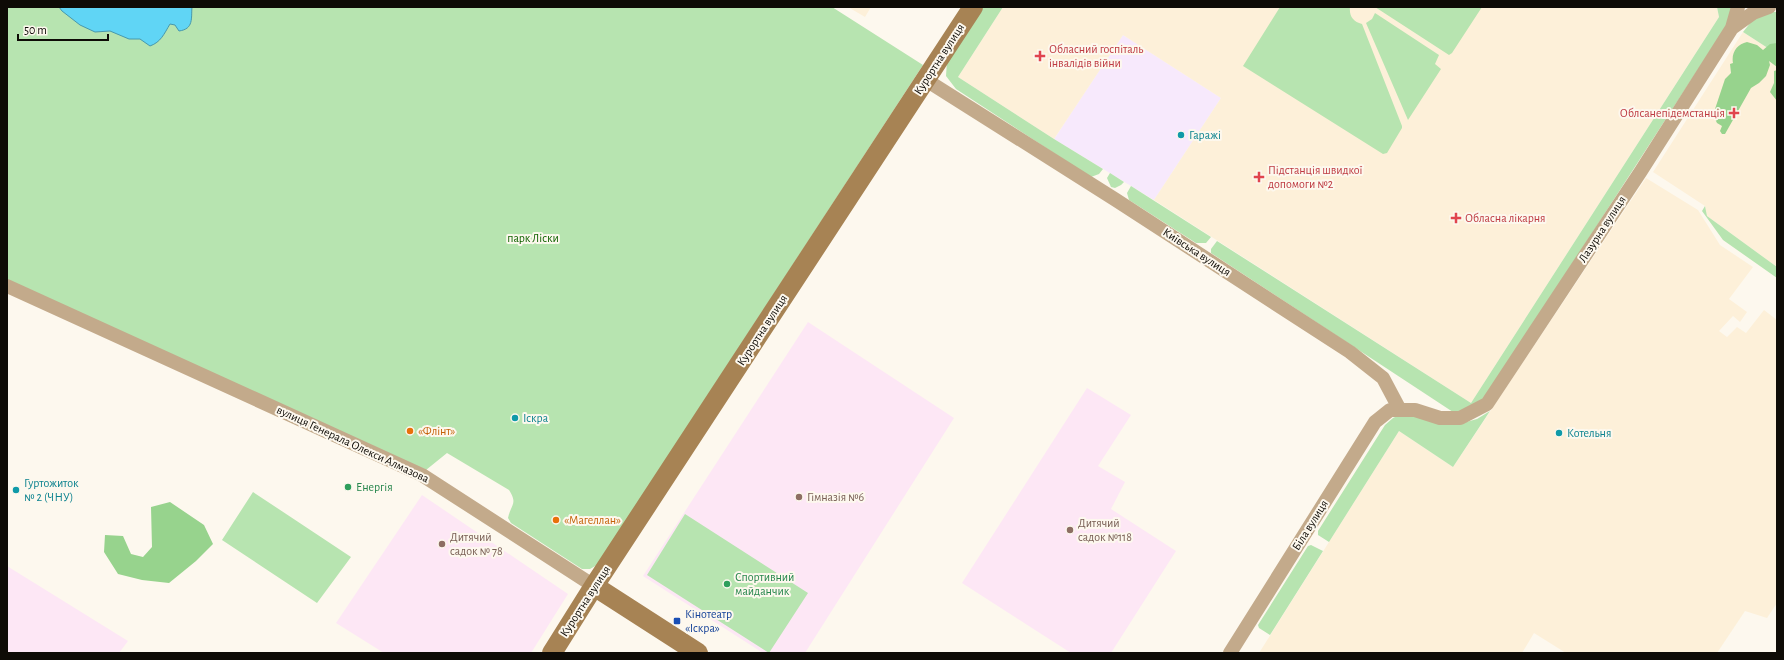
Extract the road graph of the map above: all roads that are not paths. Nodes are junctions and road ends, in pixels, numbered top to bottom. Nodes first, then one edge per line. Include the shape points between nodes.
1 (973, 7) edge
2 (1738, 7) edge
3 (1769, 7) edge
4 (1732, 28) junction
5 (926, 80) junction
6 (7, 286) edge
7 (1400, 410) junction
8 (594, 586) junction
9 (552, 653) edge
10 (698, 653) edge
11 (1230, 653) edge

1 - 5 main road, Курортна вулиця
2 - 4 street, Лазурна вулиця
3 - 4 street, Лазурна вулиця via 1753,13
4 - 7 street, Лазурна вулиця via 1487,404 1460,418 1440,418 1415,410
5 - 7 street, Київська вулиця via 1350,352 1382,378
5 - 8 main road, Курортна вулиця
6 - 8 street, вулиця Генерала Олекси Алмазова via 422,475
7 - 11 street, Біла вулиця via 1390,410 1375,422
8 - 9 main road, Курортна вулиця
8 - 10 main road, вулиця Генерала Олекси Алмазова

